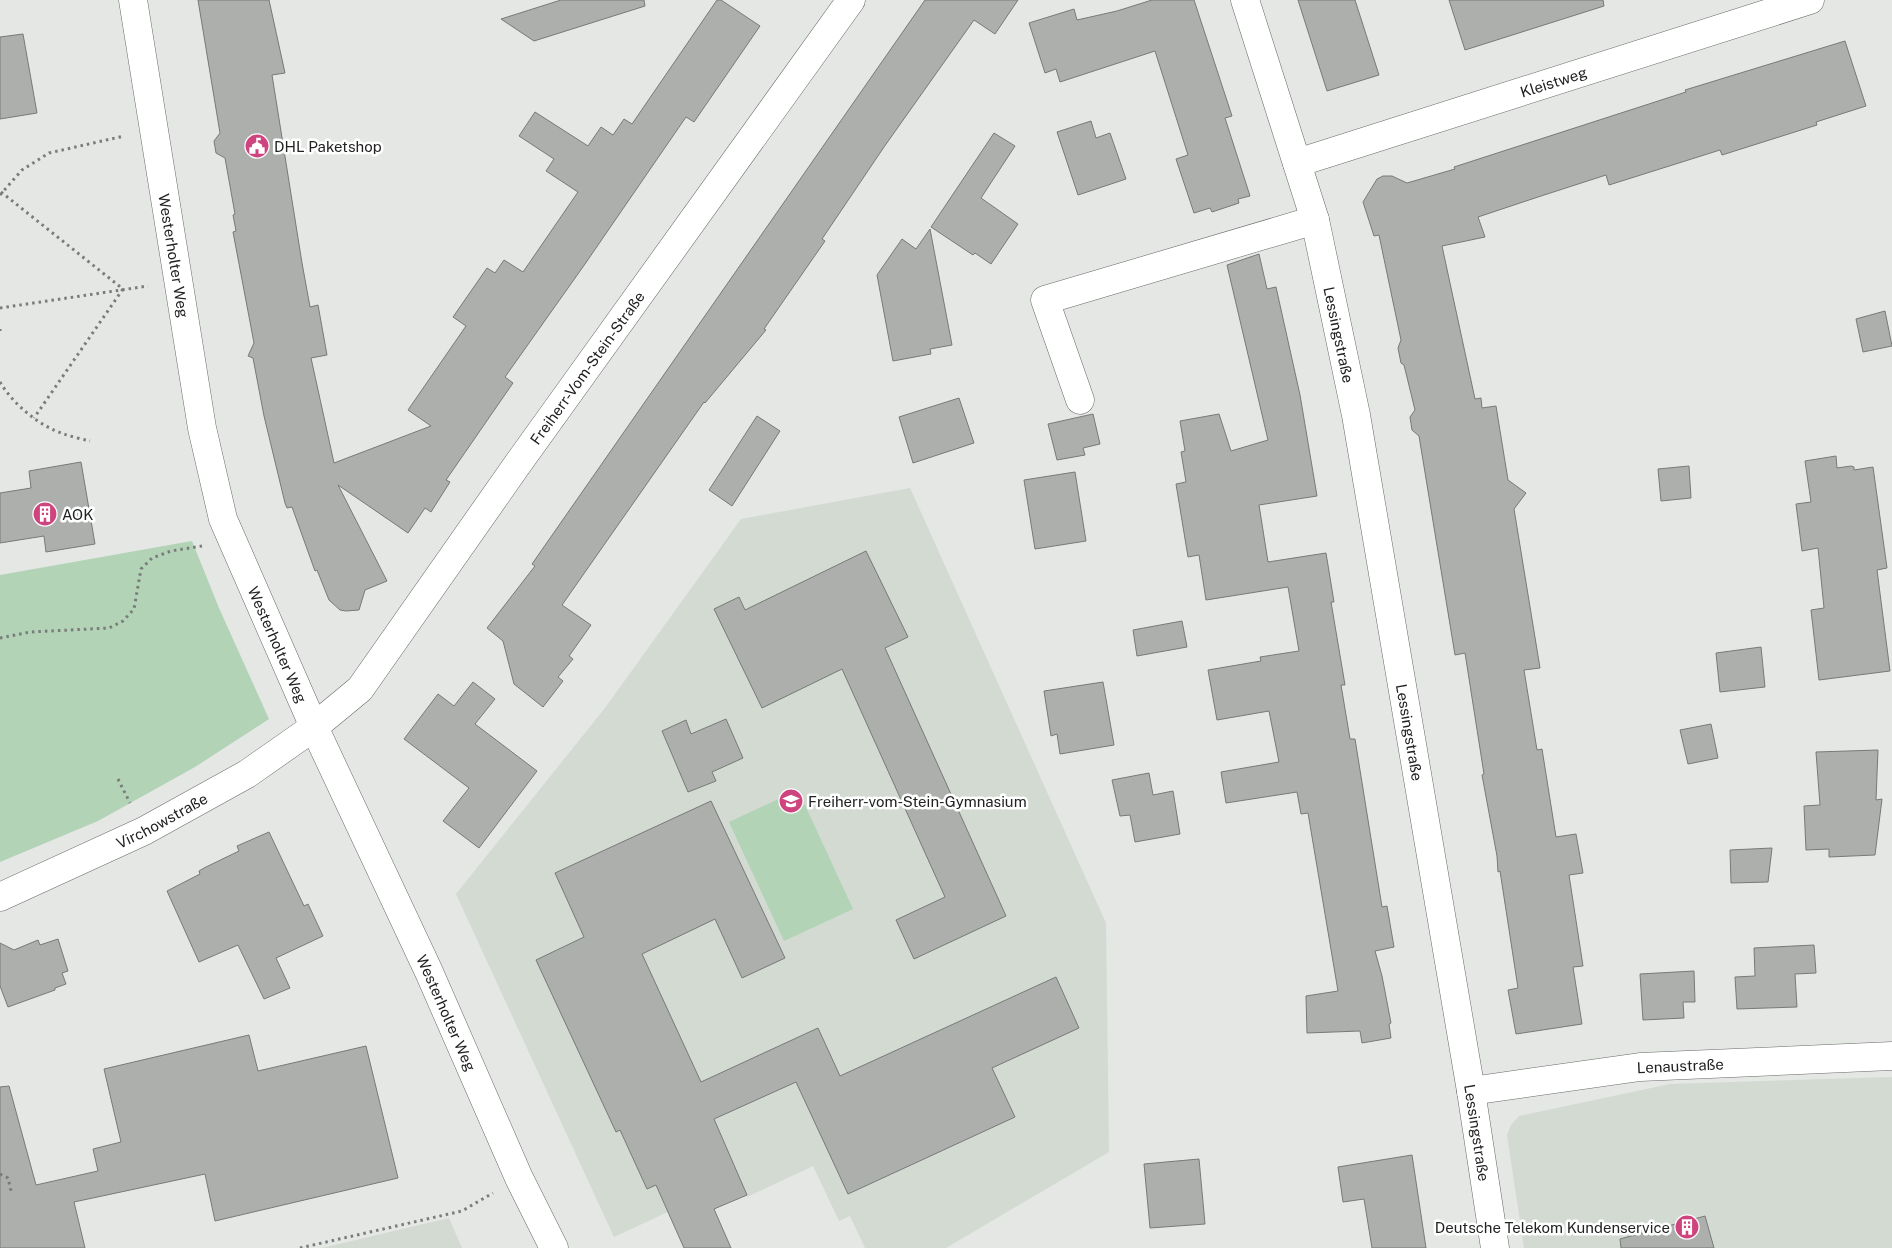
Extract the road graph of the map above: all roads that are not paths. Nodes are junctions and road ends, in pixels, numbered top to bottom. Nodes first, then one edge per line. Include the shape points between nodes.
1 (133, 0) edge
2 (852, 0) edge
3 (1245, 0) edge
4 (1810, 0) edge
5 (1297, 164) junction
6 (1315, 220) junction
7 (1080, 400) dead end
8 (314, 727) junction
9 (0, 897) edge
10 (1892, 1056) edge
11 (1470, 1091) junction
12 (554, 1248) edge
13 (1495, 1248) edge

1 - 8 street, Westerholter Weg via 202,428 223,519
2 - 8 street, Freiherr-Vom-Stein-Straße via 360,688
3 - 5 street, Lessingstraße
4 - 5 street, Kleistweg
5 - 6 street, Lessingstraße
6 - 7 street via 1045,300
6 - 11 street, Lessingstraße via 1356,415
8 - 9 street, Virchowstraße via 247,774 144,831
8 - 12 street, Westerholter Weg via 429,972 519,1178
10 - 11 street, Lenaustraße via 1640,1067
11 - 13 street, Lessingstraße

